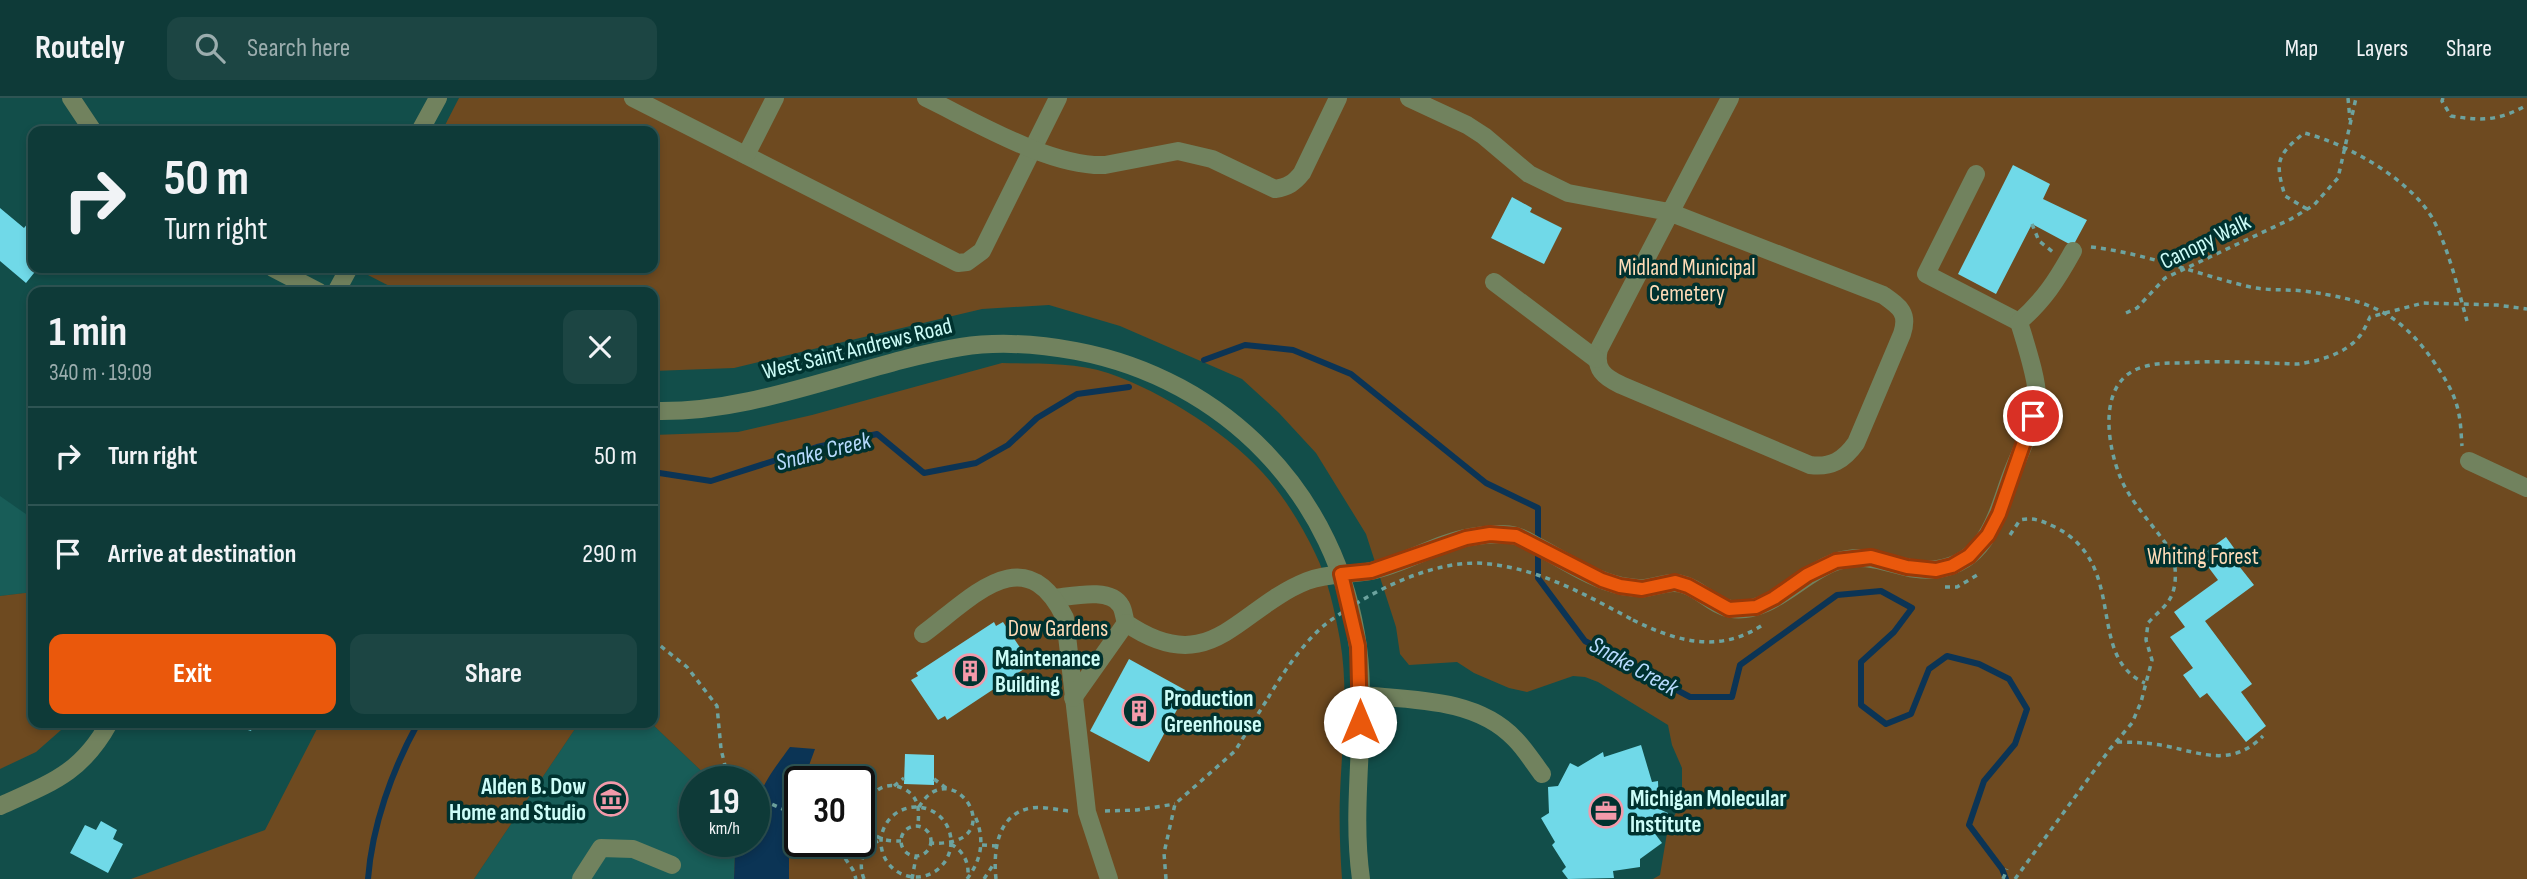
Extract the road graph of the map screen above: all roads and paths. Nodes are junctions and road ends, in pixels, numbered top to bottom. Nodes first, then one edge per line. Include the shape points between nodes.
1 (71, 98) edge
2 (438, 98) edge
3 (633, 98) edge
4 (775, 98) edge
5 (926, 98) edge
6 (1058, 98) edge
7 (1338, 98) edge
8 (1409, 98) edge
9 (1730, 98) edge
10 (2348, 98) edge
11 (2356, 98) edge
12 (2443, 98) edge
13 (1438, 104) edge
14 (2527, 105) edge
15 (2350, 125) junction
16 (90, 126) edge
17 (423, 126) edge
18 (1032, 149) junction
19 (746, 155) junction
20 (1976, 174) dead end
21 (2307, 209) junction
22 (1669, 212) junction
23 (2032, 224) dead end
24 (2073, 251) junction
25 (283, 273) edge
26 (1494, 282) dead end
27 (309, 287) edge
28 (2463, 304) junction
29 (2527, 309) edge
30 (2384, 312) junction
31 (2126, 313) dead end
32 (2468, 321) dead end
33 (2020, 322) junction
34 (1596, 359) junction
35 (658, 411) edge
36 (2469, 461) joint
37 (2527, 488) edge
38 (2007, 538) dead end
39 (1984, 569) dead end
40 (1341, 574) junction
41 (1934, 586) dead end
42 (1055, 598) junction
43 (1126, 623) junction
44 (1766, 623) dead end
45 (923, 634) dead end
46 (658, 644) edge
47 (2145, 683) junction
48 (1360, 695) junction
49 (1073, 698) junction
50 (106, 728) edge
51 (2263, 736) dead end
52 (2117, 743) junction
53 (726, 766) edge
54 (1542, 774) dead end
55 (904, 778) dead end
56 (934, 779) dead end
57 (894, 786) junction
58 (947, 789) junction
59 (875, 792) edge
60 (1175, 804) junction
61 (0, 806) edge
62 (919, 807) junction
63 (973, 811) junction
64 (1087, 812) junction
65 (918, 826) junction
66 (875, 834) edge
67 (882, 839) junction
68 (901, 841) junction
69 (875, 843) edge
70 (931, 844) junction
71 (951, 845) junction
72 (982, 845) junction
73 (997, 846) junction
74 (916, 856) junction
75 (844, 857) edge
76 (863, 857) edge
77 (994, 864) junction
78 (672, 865) dead end
79 (2007, 869) dead end
80 (913, 878) edge
81 (581, 879) edge
82 (856, 879) edge
83 (864, 879) edge
84 (984, 879) edge
85 (996, 879) edge
86 (1109, 879) edge
87 (1166, 879) edge
88 (1361, 879) edge
89 (2003, 879) edge
90 (2015, 879) edge

1 - 16 street
2 - 17 street
3 - 19 street
4 - 19 street
5 - 18 street
6 - 18 street
7 - 18 street via 1296,182 1275,189 1212,159 1178,151 1094,166
8 - 13 street
9 - 22 street
10 - 15 path
11 - 15 path, Canopy Walk
12 - 14 path via 2451,116 2480,121
13 - 22 street via 1529,174 1568,193
15 - 21 path, Canopy Walk via 2338,178
18 - 19 street via 982,250 958,263
20 - 33 street via 1926,274
21 - 28 path via 2285,196 2278,172 2283,150 2304,133 2358,153 2405,186 2434,220
21 - 31 path, Canopy Walk via 2165,278
22 - 34 street
22 - 34 street via 1895,303 1906,323 1856,443 1833,464 1810,465 1607,378
23 - 24 path via 2039,241 2051,251 2063,255
24 - 30 path via 2108,249 2251,287 2336,297
24 - 33 street via 2047,294
25 - 27 street
26 - 34 street
28 - 29 path
28 - 30 path via 2423,303
28 - 32 path
30 - 36 path via 2409,330 2450,387
30 - 47 path via 2371,317 2359,338 2329,357 2274,364 2225,360 2158,364 2141,367 2120,384 2109,412 2111,448 2122,481 2173,554 2176,567 2168,603 2148,623 2146,640 2152,660
33 - 40 street via 2037,399 2029,432 1988,535 1969,556 1952,566 1936,570 1907,567 1871,557 1836,561 1774,598 1741,609 1729,609 1675,582 1642,589 1620,586 1516,536 1466,538 1371,571
35 - 40 street, West Saint Andrews Road via 743,402 964,346 1045,346 1099,356 1167,380 1237,424 1288,478
36 - 37 street
38 - 47 path via 2020,520 2033,517 2071,536 2086,551 2104,593 2110,637 2120,660 2125,671
39 - 41 path via 1957,587
40 - 43 street via 1284,591 1208,643 1176,645
40 - 48 street, West Saint Andrews Road via 1358,646
42 - 43 street via 1112,596 1121,605
42 - 45 street via 1037,581 1013,576 989,585
42 - 49 street via 1065,618
43 - 49 street
44 - 60 path, bridge via 1750,634 1713,642 1676,638 1554,580 1517,569 1488,563 1421,573 1393,582 1315,634 1280,678 1235,751
46 - 53 path via 687,667 717,706
47 - 52 path via 2132,723
48 - 54 street via 1469,710 1497,723
48 - 88 street, West Saint Andrews Road
49 - 64 street
50 - 61 street via 73,770
51 - 52 path via 2235,755 2219,757 2142,742
52 - 90 path
55 - 57 path
56 - 58 path
57 - 59 path
57 - 62 path via 908,791
58 - 62 path via 932,793
58 - 63 path via 961,794
60 - 64 path
60 - 87 path via 1164,853
62 - 65 path
62 - 67 path via 898,811 887,821
62 - 71 path via 947,824
63 - 71 path via 969,832
63 - 72 path
64 - 73 path via 1031,808 1012,816 999,833
64 - 86 street
65 - 68 path via 906,830
65 - 70 path via 929,833
66 - 67 path
67 - 68 path
67 - 69 path
67 - 80 path via 888,863
68 - 74 path via 906,852
70 - 71 path
70 - 74 path via 926,853
71 - 72 path via 966,859 967,879
71 - 80 path via 941,867
72 - 73 path
73 - 77 path
74 - 80 path
75 - 82 path
76 - 83 path via 860,867
77 - 84 path
77 - 85 path
78 - 81 street via 634,849 601,848
79 - 89 path

